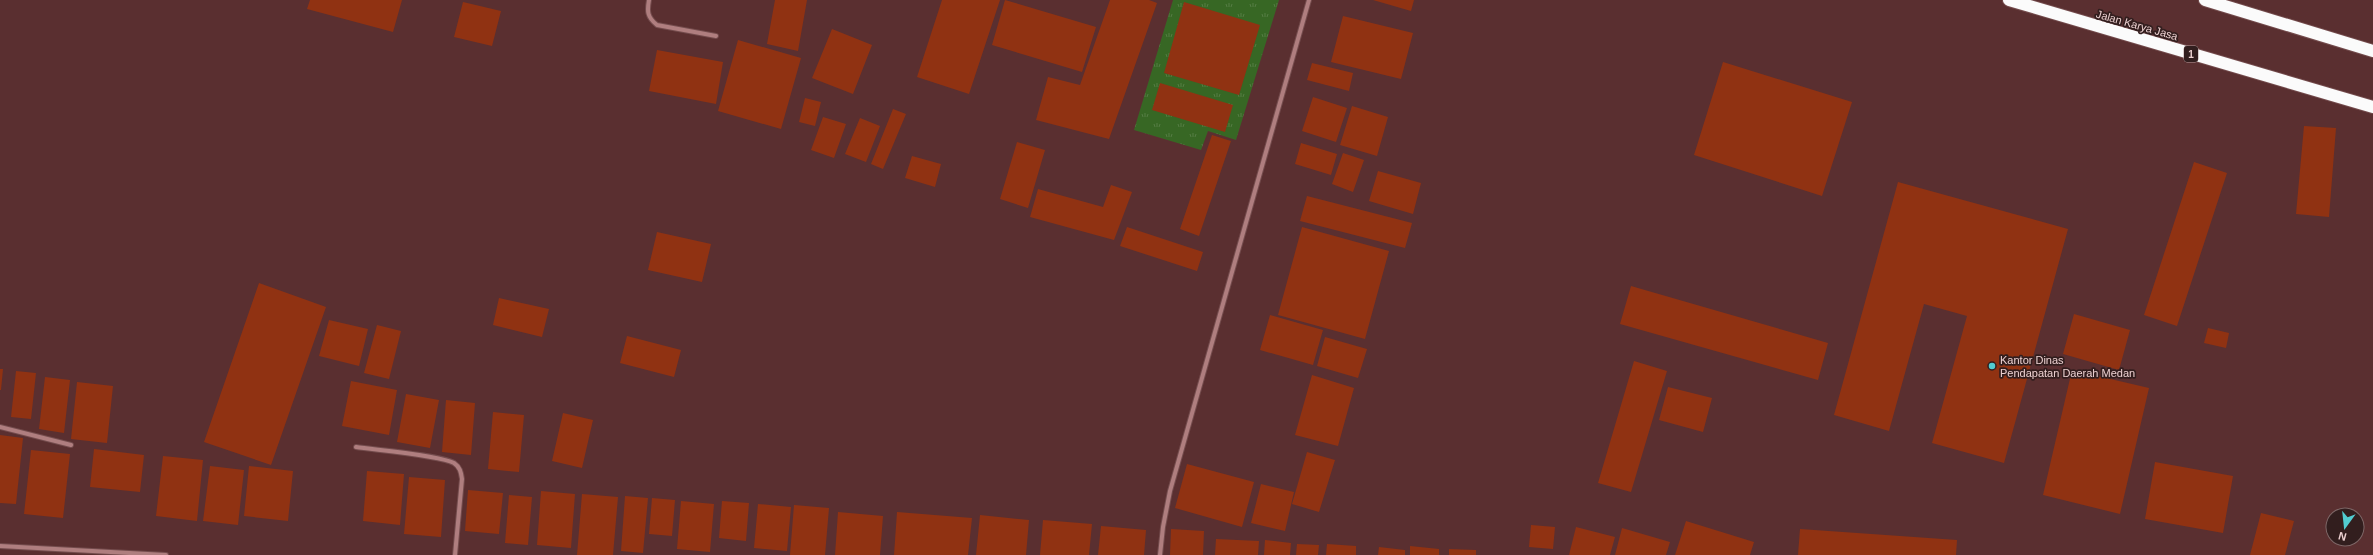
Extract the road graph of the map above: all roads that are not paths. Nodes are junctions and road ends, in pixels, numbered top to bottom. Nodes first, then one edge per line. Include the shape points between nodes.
1 (649, 0) edge
2 (1309, 0) edge
3 (2009, 0) edge
4 (2205, 0) edge
5 (716, 36) dead end
6 (2373, 51) edge
7 (2373, 107) edge
8 (0, 427) edge
9 (71, 445) dead end
10 (356, 447) dead end
11 (0, 546) edge
12 (166, 555) edge
13 (455, 555) edge
14 (1160, 555) edge

1 - 5 street via 647,10 650,20 657,24
2 - 14 street via 1170,492
3 - 7 highway, Jalan Karya Jasa / 1
4 - 6 highway
8 - 9 street
10 - 13 street via 444,460 455,464 462,479
11 - 12 street

